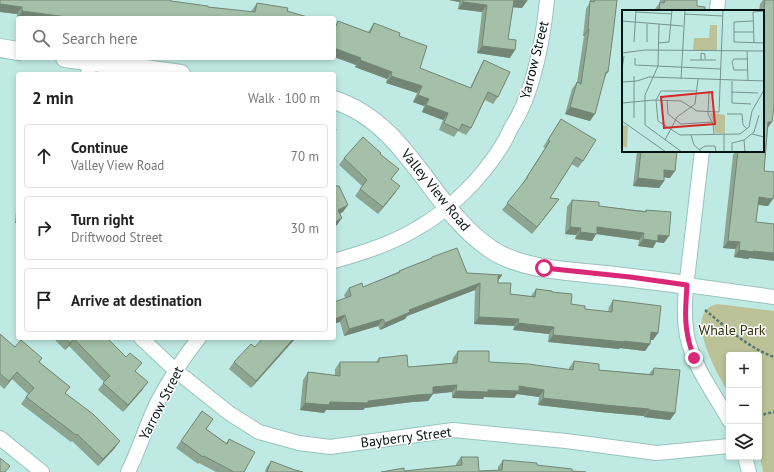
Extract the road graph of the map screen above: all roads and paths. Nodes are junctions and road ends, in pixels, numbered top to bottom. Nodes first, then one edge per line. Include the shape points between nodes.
1 (547, 0) edge
2 (718, 0) edge
3 (717, 10) edge
4 (0, 48) edge
5 (16, 51) edge
6 (70, 60) edge
7 (89, 68) edge
8 (150, 72) edge
9 (336, 101) edge
10 (702, 152) edge
11 (447, 208) junction
12 (336, 259) edge
13 (687, 285) junction
14 (774, 297) edge
15 (705, 310) dead end
16 (143, 340) edge
17 (198, 340) edge
18 (774, 357) edge
19 (175, 370) junction
20 (774, 412) edge
21 (726, 415) edge
22 (762, 416) edge
23 (0, 438) edge
24 (726, 446) edge
25 (746, 460) edge
26 (42, 472) edge
27 (128, 472) edge
28 (749, 472) edge

1 - 11 street, Yarrow Street via 537,60 518,117 485,170
2 - 3 street
4 - 5 street
6 - 7 street
7 - 8 street
9 - 11 street, Valley View Road via 362,113 388,133 400,145
10 - 13 street
11 - 12 street, Yarrow Street via 392,242
11 - 13 street, Valley View Road via 480,242 513,260 544,268
13 - 14 street
13 - 21 street via 687,336 701,374
15 - 18 path via 742,340
16 - 19 street, Bayberry Street
17 - 19 street, Yarrow Street
19 - 24 street, Bayberry Street via 229,413 259,432 299,443 330,447 453,430 657,453
19 - 27 street, Yarrow Street via 157,404
20 - 22 path
23 - 26 street
25 - 28 street

